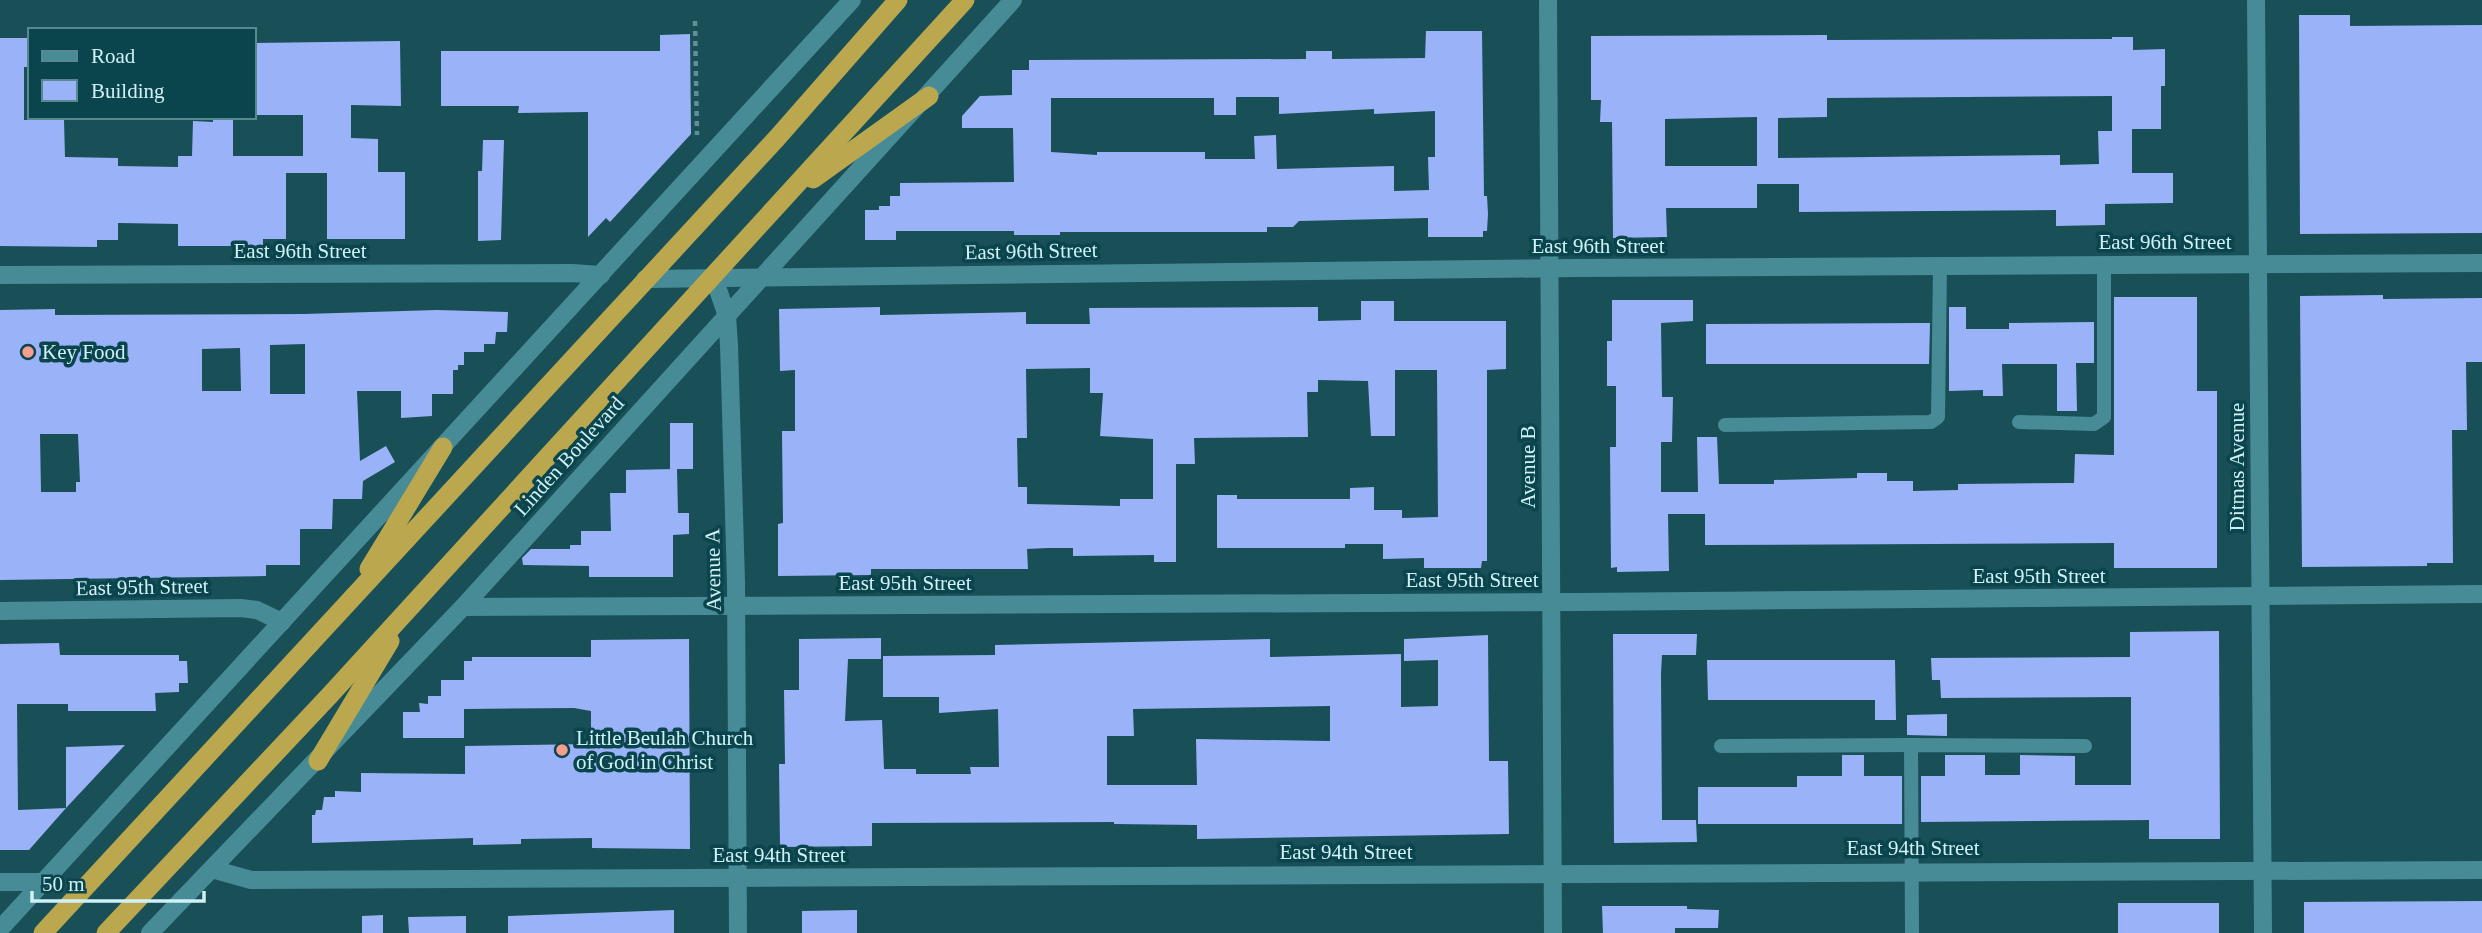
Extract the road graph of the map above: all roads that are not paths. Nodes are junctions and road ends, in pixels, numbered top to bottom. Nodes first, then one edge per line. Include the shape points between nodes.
1 (852, 0) edge
2 (898, 0) edge
3 (965, 0) edge
4 (1013, 0) edge
5 (1548, 0) edge
6 (2256, 0) edge
7 (929, 96) junction
8 (787, 198) junction
9 (2482, 263) edge
10 (2104, 265) junction
11 (2259, 265) junction
12 (1940, 267) junction
13 (1549, 269) junction
14 (0, 275) edge
15 (601, 275) junction
16 (714, 278) junction
17 (762, 278) junction
18 (645, 279) junction
19 (727, 316) junction
20 (2019, 422) dead end
21 (1725, 425) dead end
22 (443, 447) junction
23 (2482, 594) edge
24 (2261, 596) junction
25 (351, 601) junction
26 (1551, 603) junction
27 (463, 607) junction
28 (737, 607) junction
29 (0, 611) edge
30 (406, 612) junction
31 (282, 622) junction
32 (1912, 745) junction
33 (1720, 746) dead end
34 (2085, 746) dead end
35 (318, 761) junction
36 (212, 869) junction
37 (2262, 870) junction
38 (2482, 870) edge
39 (1913, 871) junction
40 (1552, 874) junction
41 (738, 878) junction
42 (0, 882) edge
43 (43, 882) junction
44 (0, 929) edge
45 (43, 933) edge
46 (106, 933) edge
47 (150, 933) edge
48 (738, 933) edge
49 (1553, 933) edge
50 (1912, 933) edge
51 (2263, 933) edge

1 - 15 street
2 - 18 highway
3 - 8 highway, Linden Boulevard
4 - 7 street, Linden Boulevard
5 - 13 street, Avenue B
6 - 11 street, Ditmas Avenue
7 - 8 highway
7 - 17 street, Linden Boulevard
8 - 16 highway, Linden Boulevard
9 - 11 street, East 96th Street
10 - 11 street, East 96th Street
10 - 12 street, East 96th Street
10 - 20 lane via 2104,417 2094,424
11 - 24 street, Ditmas Avenue
12 - 13 street, East 96th Street
12 - 21 lane via 1938,417 1931,422
13 - 17 street, East 96th Street
13 - 26 street, Avenue B
14 - 15 street, East 96th Street
15 - 22 street
16 - 17 street, East 96th Street
16 - 18 street
16 - 19 street, Avenue A
16 - 30 highway, Linden Boulevard
17 - 19 street, Linden Boulevard
18 - 25 highway
19 - 27 street, Linden Boulevard
19 - 28 street, Avenue A
22 - 25 highway
22 - 31 street
23 - 24 street, East 95th Street
24 - 26 street, East 95th Street
24 - 37 street, Ditmas Avenue
25 - 45 highway
26 - 28 street, East 95th Street
26 - 40 street, Avenue B
27 - 28 street, East 95th Street
27 - 35 street, Linden Boulevard
28 - 41 street, Avenue A
29 - 31 street, East 95th Street via 242,608
30 - 35 highway
30 - 46 highway, Linden Boulevard
31 - 43 street
32 - 33 lane
32 - 34 lane
32 - 39 lane
35 - 36 street, Linden Boulevard
36 - 41 street, East 94th Street via 251,880
36 - 47 street, Linden Boulevard
37 - 38 street, East 94th Street
37 - 39 street, East 94th Street
37 - 51 street, Ditmas Avenue
39 - 40 street, East 94th Street
39 - 50 lane
40 - 41 street, East 94th Street
40 - 49 street, Avenue B
41 - 48 street, Avenue A
42 - 43 street
43 - 44 street

